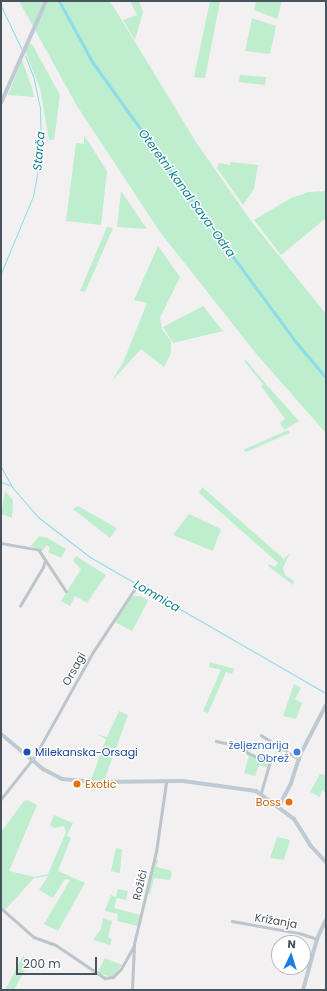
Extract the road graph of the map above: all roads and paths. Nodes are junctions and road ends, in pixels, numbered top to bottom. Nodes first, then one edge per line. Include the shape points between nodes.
1 (46, 1) edge
2 (1, 103) edge
3 (1, 543) edge
4 (44, 558) junction
5 (134, 590) dead end
6 (66, 591) dead end
7 (20, 606) dead end
8 (326, 705) edge
9 (1, 734) edge
10 (262, 736) dead end
11 (216, 741) dead end
12 (299, 759) junction
13 (32, 760) junction
14 (166, 783) junction
15 (261, 794) junction
16 (1, 799) edge
17 (279, 806) junction
18 (326, 862) edge
19 (1, 908) edge
20 (232, 920) dead end
21 (326, 920) edge
22 (317, 939) junction
23 (134, 944) junction
24 (132, 990) edge
25 (303, 990) edge

1 - 2 main road
3 - 4 street via 39,550
4 - 6 street
4 - 7 street via 44,565
5 - 13 street, Orsagi via 93,652
8 - 12 main road
9 - 13 main road
10 - 12 street
11 - 15 street via 244,747 248,753 270,763
12 - 17 main road via 291,783
13 - 14 main road via 53,776 67,780
13 - 16 street, Orsagi
14 - 15 main road via 183,781 242,787
14 - 23 street, Rožići via 156,852
15 - 17 main road
17 - 18 main road via 294,819 310,845
19 - 23 street via 34,937 56,945 105,978 113,977 121,969
20 - 22 street, Križanja
21 - 22 main road
22 - 25 main road
23 - 24 street, Rožići

